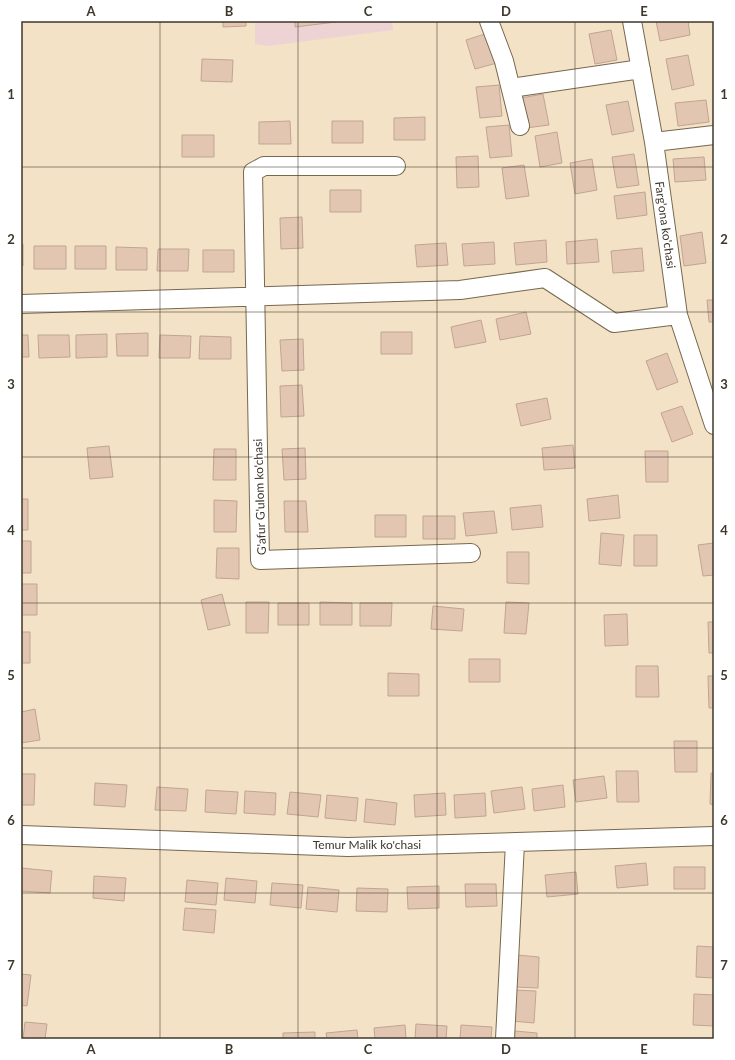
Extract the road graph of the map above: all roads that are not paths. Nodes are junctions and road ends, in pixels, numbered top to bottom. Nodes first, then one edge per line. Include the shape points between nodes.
1 (489, 21) edge
2 (632, 21) edge
3 (641, 69) junction
4 (511, 88) junction
5 (520, 126) dead end
6 (714, 136) edge
7 (654, 142) junction
8 (396, 166) dead end
9 (255, 296) junction
10 (21, 304) edge
11 (678, 315) junction
12 (714, 425) edge
13 (471, 552) dead end
14 (21, 835) edge
15 (714, 836) edge
16 (516, 842) junction
17 (505, 1039) edge

1 - 4 street
2 - 3 street, Farg'ona ko'chasi
3 - 4 street
3 - 7 street, Farg'ona ko'chasi
4 - 5 street
6 - 7 street
7 - 11 street, Farg'ona ko'chasi
8 - 9 street, G'afur G'ulom ko'chasi via 264,166 253,172
9 - 10 street
9 - 11 street via 460,290 545,278 614,323
9 - 13 street, G'afur G'ulom ko'chasi via 260,560
11 - 12 street, Farg'ona ko'chasi
14 - 16 street, Temur Malik ko'chasi via 348,847
15 - 16 street, Temur Malik ko'chasi
16 - 17 street

